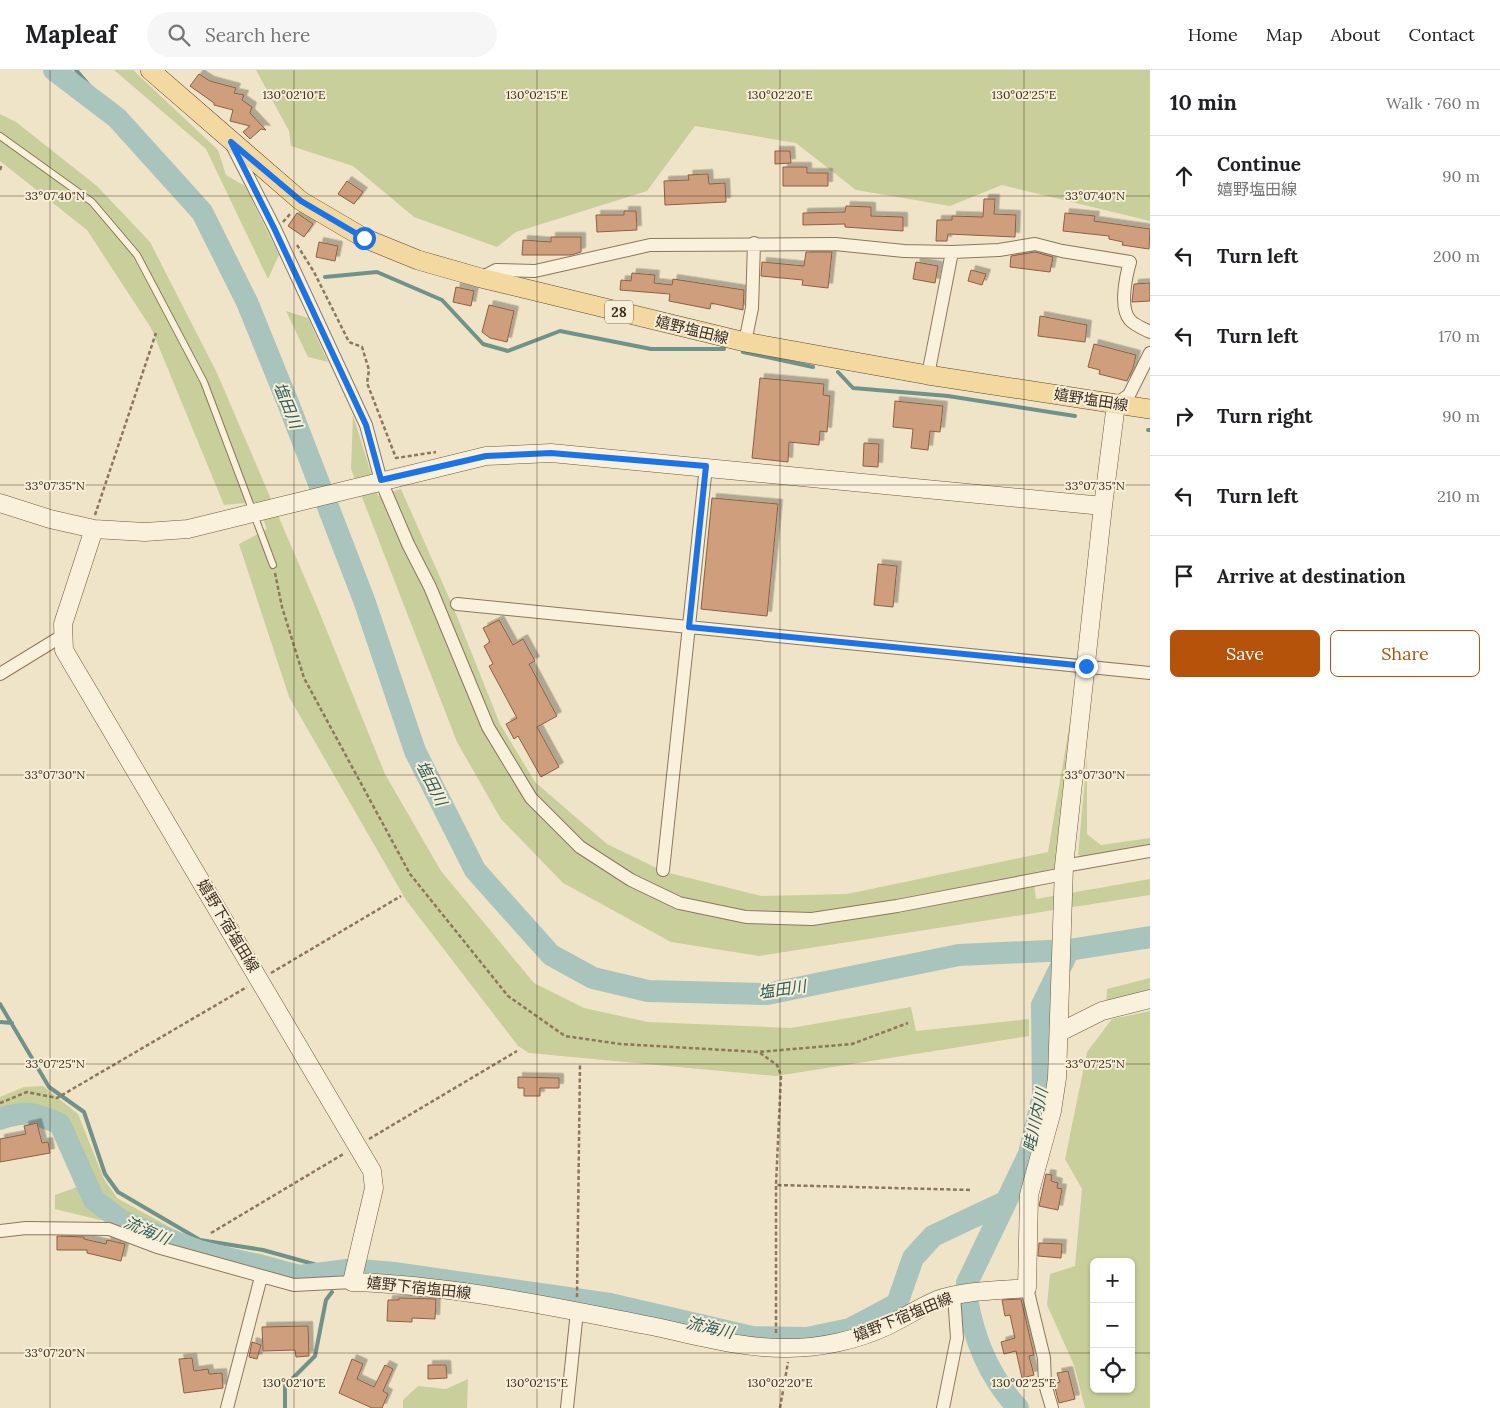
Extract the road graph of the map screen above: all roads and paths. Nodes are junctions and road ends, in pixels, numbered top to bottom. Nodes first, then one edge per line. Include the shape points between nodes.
1 (150, 70) edge
2 (0, 136) edge
3 (231, 142) junction
4 (2, 164) dead end
5 (0, 170) edge
6 (301, 201) junction
7 (283, 223) dead end
8 (293, 239) dead end
9 (754, 243) junction
10 (952, 252) junction
11 (480, 278) junction
12 (1150, 332) edge
13 (156, 334) dead end
14 (745, 342) junction
15 (1150, 353) edge
16 (928, 375) junction
17 (1116, 404) junction
18 (1150, 409) edge
19 (445, 450) dead end
20 (706, 466) junction
21 (381, 480) junction
22 (0, 503) edge
23 (1103, 506) junction
24 (255, 514) junction
25 (94, 529) junction
26 (273, 566) joint
27 (457, 604) dead end
28 (689, 627) junction
29 (62, 636) junction
30 (1086, 666) junction
31 (0, 674) edge
32 (1150, 674) edge
33 (1150, 850) edge
34 (663, 870) dead end
35 (1064, 874) junction
36 (401, 896) dead end
37 (260, 980) junction
38 (1150, 999) edge
39 (908, 1024) dead end
40 (1060, 1032) junction
41 (758, 1052) junction
42 (580, 1064) dead end
43 (0, 1103) edge
44 (776, 1185) junction
45 (971, 1190) dead end
46 (0, 1231) edge
47 (261, 1277) junction
48 (352, 1282) junction
49 (1027, 1288) junction
50 (577, 1290) dead end
51 (954, 1295) junction
52 (577, 1311) junction
53 (776, 1329) dead end
54 (790, 1348) junction
55 (227, 1408) edge
56 (567, 1408) edge
57 (780, 1408) edge
58 (944, 1408) edge
59 (1052, 1408) edge

1 - 3 main road, 嬉野塩田線 / 28
2 - 24 lane via 92,202 136,255 204,382
3 - 6 main road, 嬉野塩田線 / 28
3 - 21 street via 366,425
4 - 5 path
6 - 7 path
6 - 11 main road, 嬉野塩田線 / 28 via 364,238 418,260
8 - 19 path via 314,272 349,342 362,347 369,370 367,384 396,458
9 - 10 street via 835,244
9 - 11 street via 650,245 535,271 496,270
9 - 14 street via 752,308
10 - 12 street via 999,250 1035,244 1130,262 1125,281 1125,310 1130,320
10 - 16 street
11 - 14 main road, 嬉野塩田線 / 28
13 - 25 path
14 - 16 main road, 嬉野塩田線 / 28
15 - 17 street via 1129,395
16 - 17 main road, 嬉野塩田線 / 28
17 - 18 main road, 嬉野塩田線 / 28
17 - 23 main road
20 - 21 main road via 551,453 486,456
20 - 23 main road
20 - 28 street
21 - 24 main road
21 - 35 street via 488,727 531,798 580,847 631,880 678,903 746,917 812,919
22 - 25 main road
23 - 30 main road
24 - 25 main road via 188,529 145,532
24 - 26 lane
25 - 29 main road, 嬉野下宿塩田線
26 - 41 path via 304,678 410,874 508,996 565,1036 620,1044
27 - 28 street
28 - 30 street
28 - 34 street
29 - 31 street
29 - 37 main road, 嬉野下宿塩田線 via 64,650
30 - 32 street
30 - 35 main road
33 - 35 street
35 - 40 main road
36 - 37 path
37 - 43 path via 57,1098 28,1092
37 - 48 main road, 嬉野下宿塩田線 via 372,1170 374,1188
38 - 40 main road via 1102,1011
39 - 41 path via 852,1044
40 - 49 main road via 1052,1110 1029,1195
41 - 44 path via 777,1065 781,1074
42 - 50 path
44 - 45 path
44 - 53 path
46 - 47 street via 26,1228 109,1229 157,1247
47 - 48 street via 294,1285
47 - 55 street
48 - 52 main road, 嬉野下宿塩田線 via 443,1289
49 - 51 main road, 嬉野下宿塩田線
49 - 59 street
51 - 54 main road, 嬉野下宿塩田線 via 885,1327 838,1343
51 - 58 street via 957,1338
52 - 54 main road, 嬉野下宿塩田線 via 750,1345
52 - 56 street
54 - 57 path

